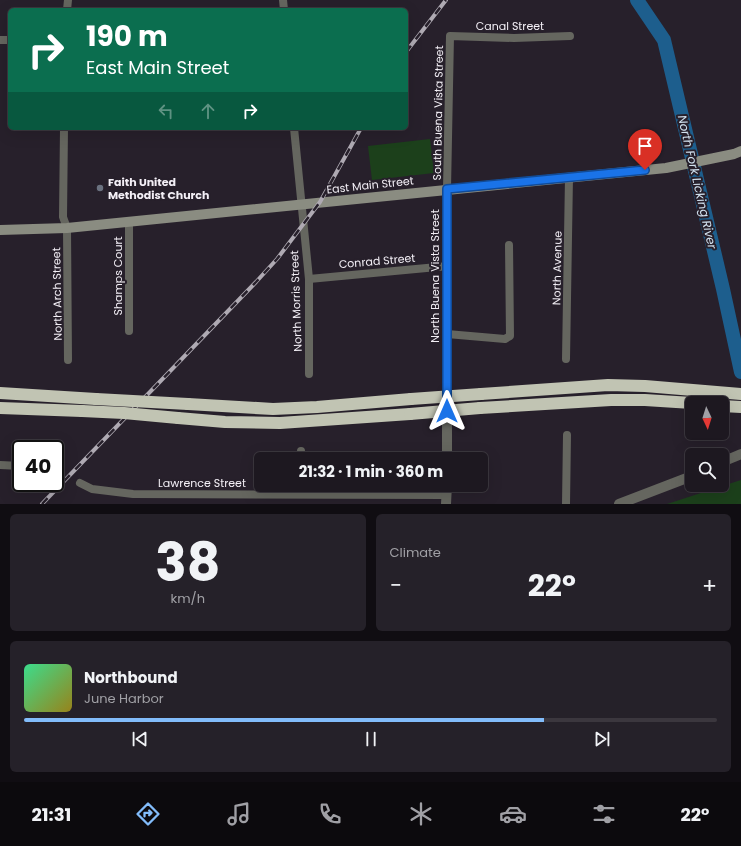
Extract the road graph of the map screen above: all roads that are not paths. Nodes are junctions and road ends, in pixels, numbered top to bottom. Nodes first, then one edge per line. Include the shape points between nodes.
1 (450, 36) joint
2 (570, 36) dead end
3 (64, 130) edge
4 (294, 130) edge
5 (738, 152) edge
6 (568, 177) junction
7 (447, 189) junction
8 (301, 204) junction
9 (129, 222) junction
10 (67, 228) junction
11 (0, 230) edge
12 (509, 245) dead end
13 (448, 266) junction
14 (308, 279) junction
15 (129, 331) dead end
16 (447, 334) junction
17 (566, 359) dead end
18 (68, 360) dead end
19 (309, 374) dead end
20 (0, 393) edge
21 (741, 394) edge
22 (685, 403) edge
23 (729, 406) edge
24 (741, 407) edge
25 (0, 408) edge
26 (27, 408) junction
27 (0, 414) edge
28 (567, 435) dead end
29 (447, 452) edge
30 (741, 454) edge
31 (729, 459) edge
32 (0, 465) edge
33 (12, 466) edge
34 (685, 479) edge
35 (80, 484) dead end
36 (301, 494) joint
37 (447, 495) edge
38 (566, 504) edge
39 (619, 504) edge

1 - 2 street, Canal Street
1 - 7 street, South Buena Vista Street
3 - 10 street, North Arch Street via 64,217
4 - 8 street, North Morris Street
5 - 6 main road, East Main Street via 666,168
6 - 7 main road, East Main Street
6 - 17 street, North Avenue
7 - 8 main road, East Main Street
7 - 13 street, North Buena Vista Street
8 - 9 main road, East Main Street
8 - 14 street, North Morris Street
9 - 10 main road, East Main Street
9 - 15 street, Shamps Court
10 - 11 main road, East Main Street
10 - 18 street, North Arch Street
12 - 16 street via 510,336 505,339
13 - 14 street, Conrad Street
13 - 16 street, North Buena Vista Street
14 - 19 street, North Morris Street
16 - 29 street, North Buena Vista Street
20 - 21 highway, bridge via 274,409 608,385
22 - 26 highway, bridge via 611,400 280,423 225,422
23 - 24 highway
25 - 26 highway
26 - 27 highway
28 - 38 street
30 - 31 street
32 - 33 street
34 - 39 street
35 - 36 street, Lawrence Street via 92,489 133,494
36 - 37 street, Lawrence Street

